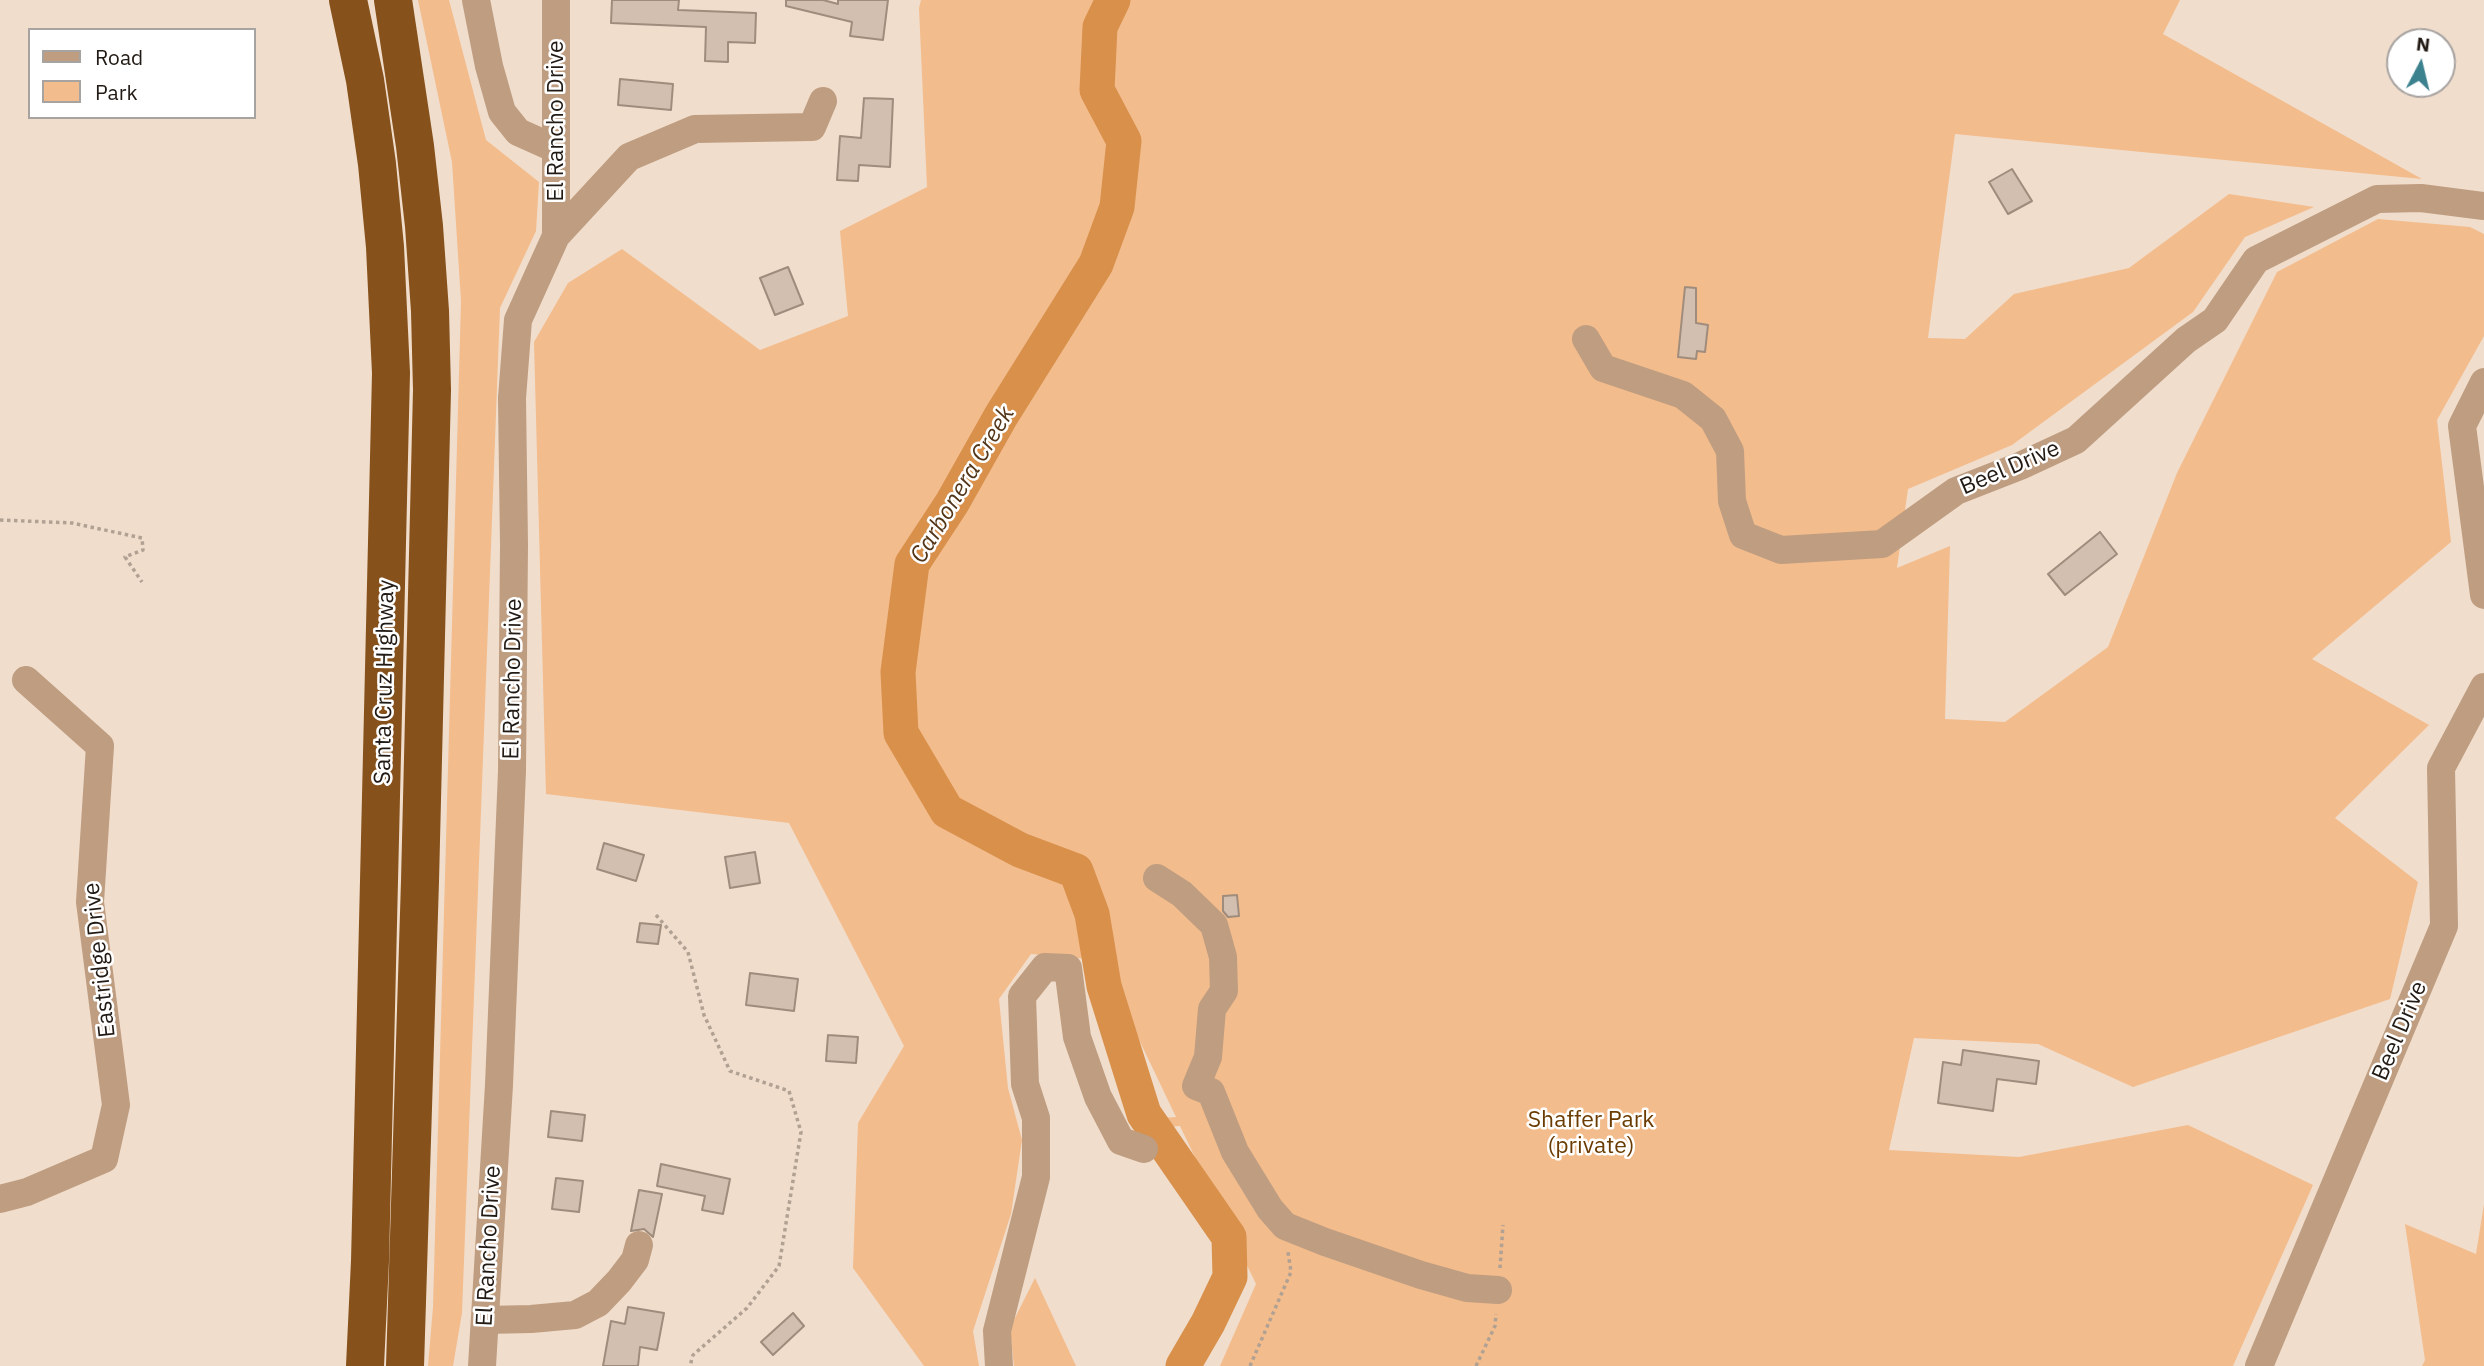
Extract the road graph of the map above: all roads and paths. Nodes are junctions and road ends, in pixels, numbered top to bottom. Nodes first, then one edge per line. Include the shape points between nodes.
1 (348, 0) edge
2 (393, 0) edge
3 (476, 0) edge
4 (556, 0) edge
5 (823, 101) dead end
6 (556, 149) junction
7 (2484, 206) edge
8 (556, 236) junction
9 (1586, 339) dead end
10 (2484, 382) edge
11 (0, 520) edge
12 (2483, 581) edge
13 (142, 582) dead end
14 (26, 680) dead end
15 (2484, 687) edge
16 (1157, 878) dead end
17 (656, 915) dead end
18 (1144, 1149) dead end
19 (0, 1199) edge
20 (1284, 1226) junction
21 (639, 1245) dead end
22 (1498, 1290) dead end
23 (485, 1320) junction
24 (365, 1366) edge
25 (405, 1366) edge
26 (482, 1366) edge
27 (690, 1366) edge
28 (999, 1366) edge
29 (1250, 1366) edge
30 (2259, 1366) edge

1 - 24 highway, Santa Cruz Highway via 377,164 391,373
2 - 25 highway, Santa Cruz Highway via 424,226 432,390
3 - 6 street via 502,113 518,132
4 - 6 street, El Rancho Drive
5 - 8 street via 812,127 695,129 629,157
6 - 8 street, El Rancho Drive
7 - 9 street, Beel Drive via 2421,198 2377,199 2256,260 2215,320 2186,340 2076,440 1956,491 1882,544 1782,550 1743,535 1732,500 1730,450 1713,419 1683,395 1603,368
8 - 23 street, El Rancho Drive via 518,320 512,398 512,771
10 - 12 street via 2462,426
11 - 13 path via 72,523 142,538 143,550 125,557
14 - 19 street, Eastridge Drive via 100,747 90,902 116,1105 104,1159
15 - 30 street, Beel Drive via 2441,768 2444,926
16 - 20 street via 1182,894 1214,925 1223,957 1224,990 1212,1009 1208,1057 1196,1086 1211,1093 1235,1152
17 - 27 path via 688,952 704,1015 730,1071 789,1091 801,1132 779,1266 747,1308 693,1355
18 - 28 street via 1121,1141 1098,1097 1077,1037 1068,968 1045,967 1022,996 1025,1084 1036,1118 1035,1177 997,1331
20 - 22 street via 1421,1275 1467,1288
20 - 29 path via 1291,1272
21 - 23 street via 635,1260 619,1281 598,1303 575,1315
23 - 26 street, El Rancho Drive

